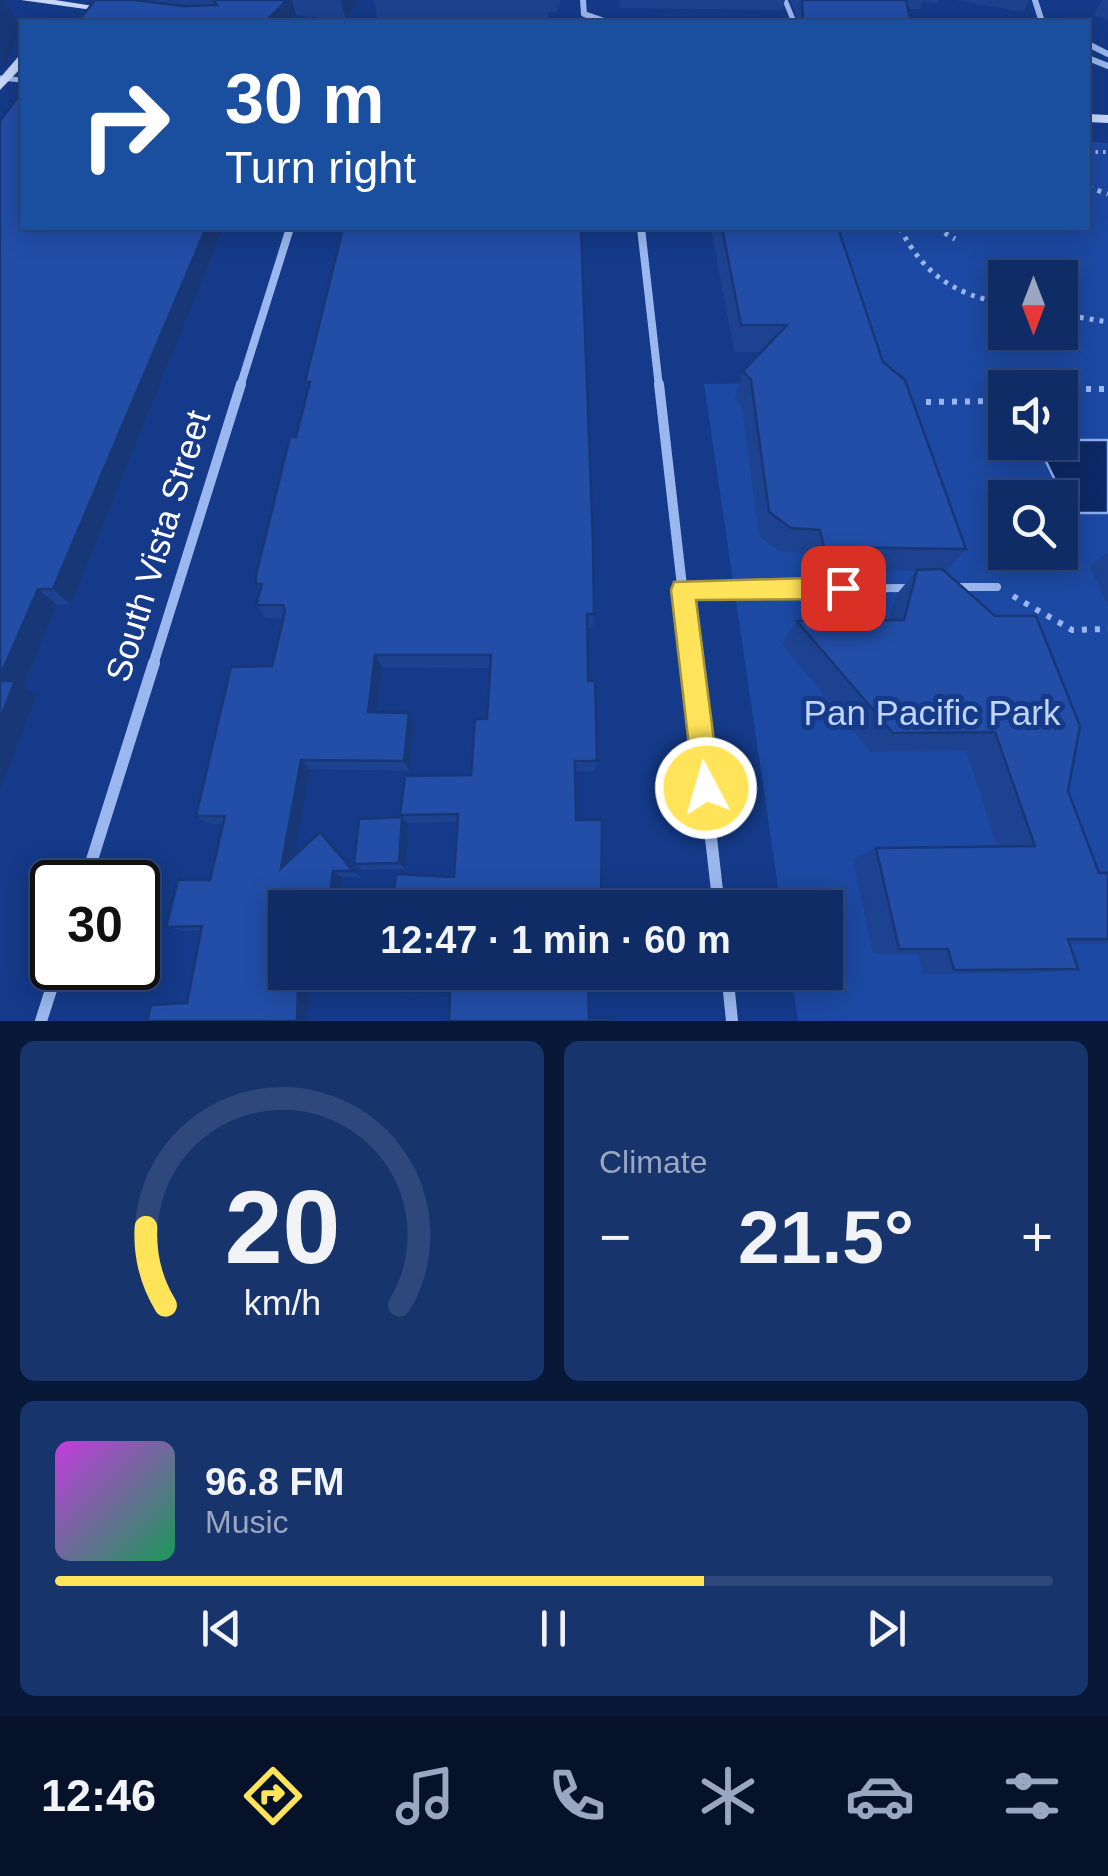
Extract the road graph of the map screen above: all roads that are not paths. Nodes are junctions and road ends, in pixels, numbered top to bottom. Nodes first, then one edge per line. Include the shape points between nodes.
1 (26, 0) edge
2 (583, 0) edge
3 (67, 6) edge
4 (136, 13) edge
5 (601, 20) edge
6 (20, 62) edge
7 (2, 81) edge
8 (289, 230) edge
9 (641, 230) edge
10 (997, 587) road end
11 (920, 588) edge
12 (939, 588) edge
13 (683, 590) junction
14 (92, 860) edge
15 (717, 890) edge
16 (51, 990) edge
17 (728, 990) edge
18 (41, 1021) edge
19 (732, 1021) edge

1 - 3 main road
2 - 5 street via 584,14
3 - 4 main road
6 - 7 main road
8 - 14 street, South Vista Street
9 - 13 street
10 - 12 lane
11 - 13 lane
13 - 15 street
16 - 18 street
17 - 19 street

